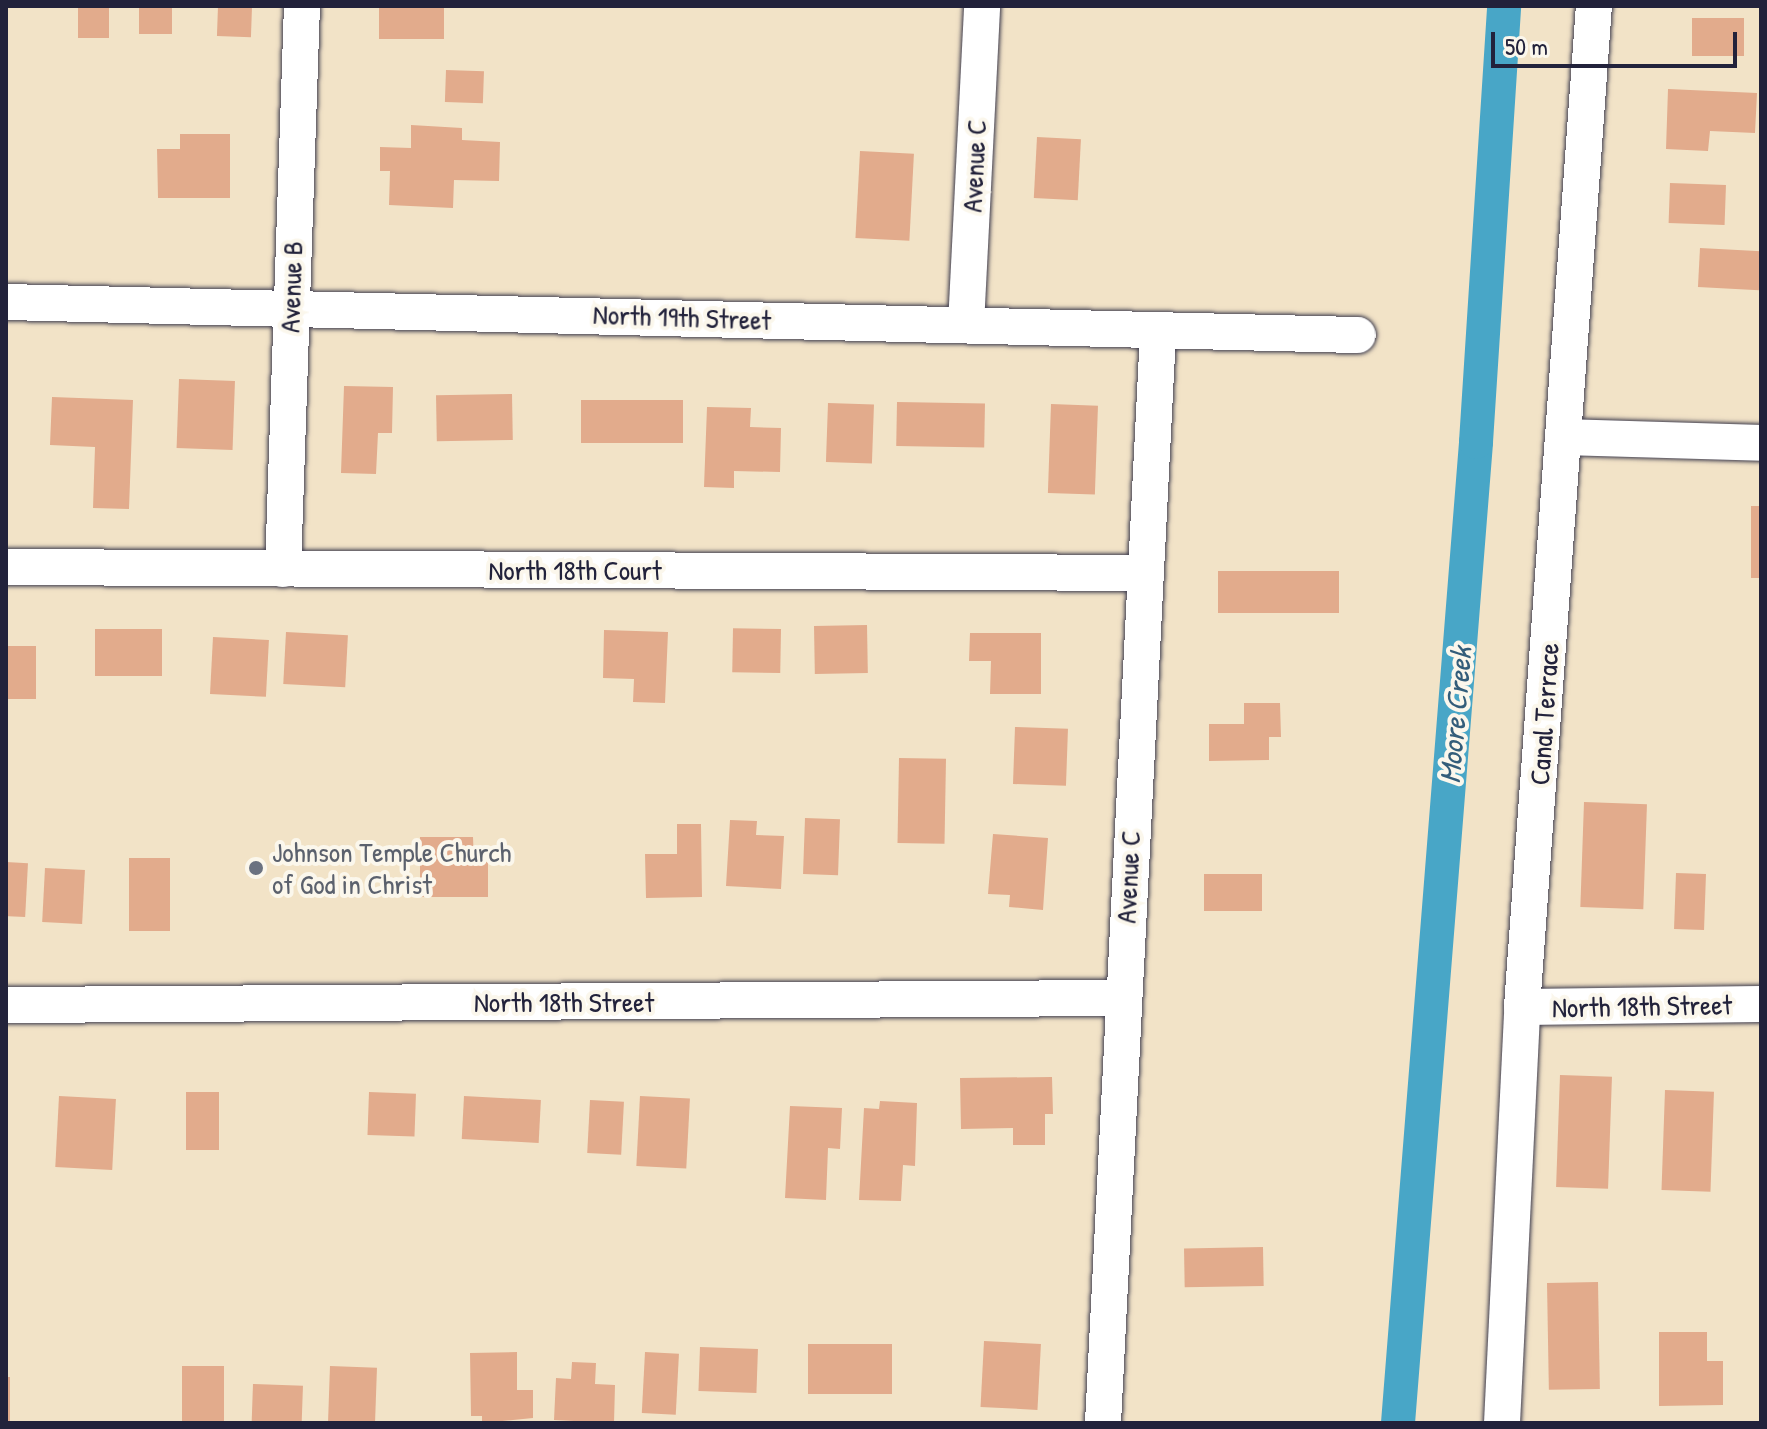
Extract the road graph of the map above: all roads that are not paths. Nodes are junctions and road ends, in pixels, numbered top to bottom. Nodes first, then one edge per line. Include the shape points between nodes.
1 (302, 6) edge
2 (982, 6) edge
3 (1594, 6) edge
4 (6, 302) edge
5 (290, 306) junction
6 (966, 325) junction
7 (1158, 332) junction
8 (1358, 335) dead end
9 (1564, 437) junction
10 (1761, 443) edge
11 (6, 567) edge
12 (283, 569) junction
13 (1145, 573) junction
14 (1122, 998) junction
15 (1761, 1004) edge
16 (6, 1005) edge
17 (1522, 1007) junction
18 (1103, 1423) edge
19 (1502, 1423) edge

1 - 5 street, Avenue B
2 - 6 street, Avenue C
3 - 9 street, Canal Terrace
4 - 5 street, North 19th Street
5 - 6 street, North 19th Street
5 - 12 street, Avenue B
6 - 7 street, North 19th Street
7 - 8 street, North 19th Street
7 - 13 street, Avenue C
9 - 10 street
9 - 17 street, Canal Terrace
11 - 12 street, North 18th Court
12 - 13 street, North 18th Court
13 - 14 street, Avenue C
14 - 16 street, North 18th Street
14 - 18 street, Avenue C
15 - 17 street, North 18th Street
17 - 19 street, Canal Terrace

